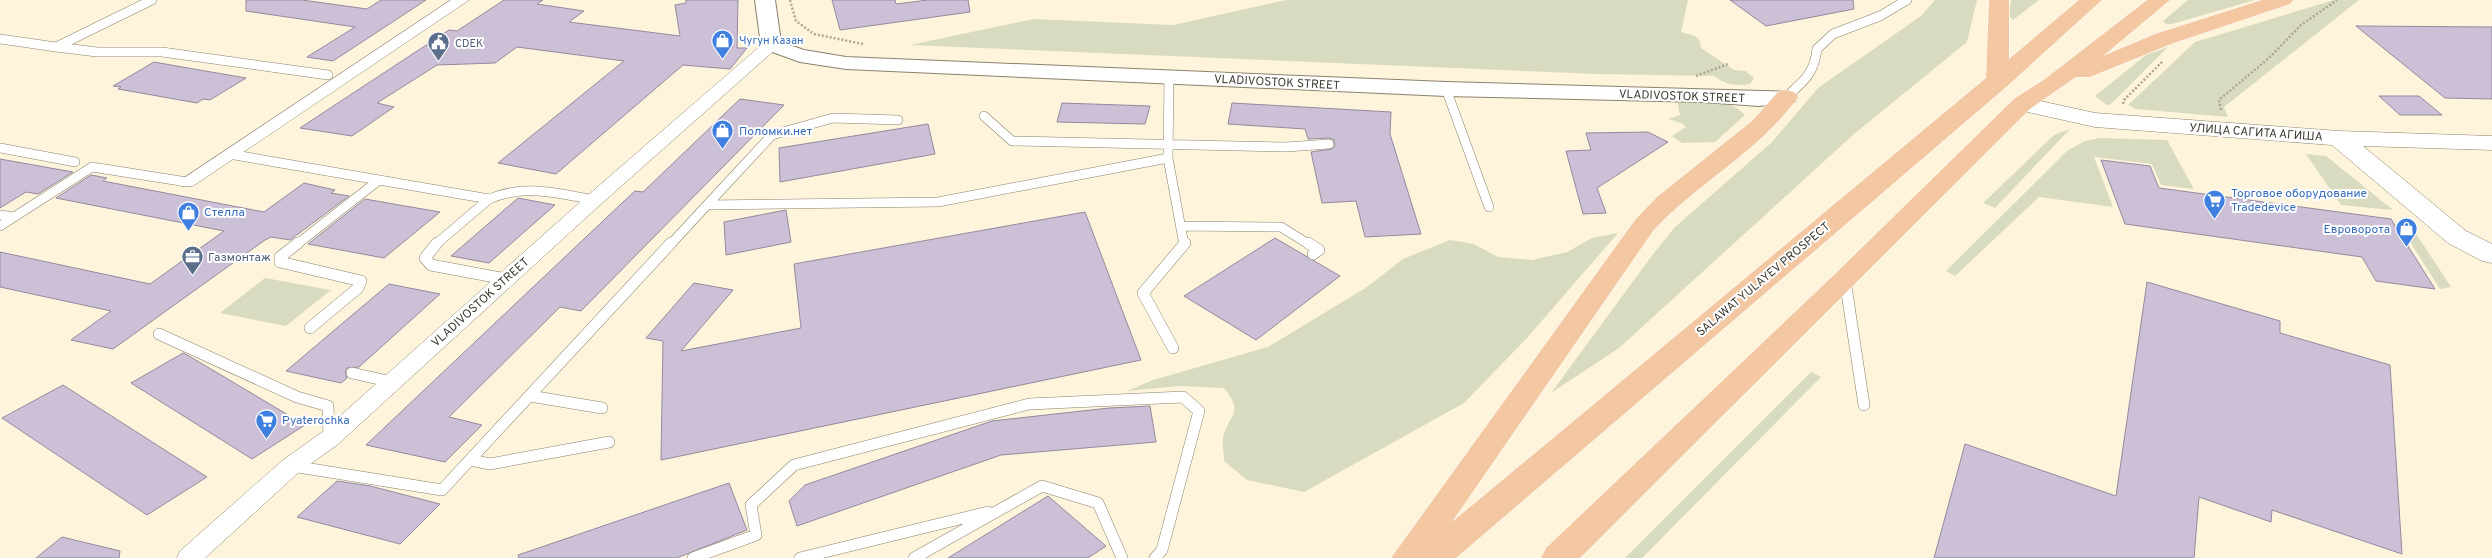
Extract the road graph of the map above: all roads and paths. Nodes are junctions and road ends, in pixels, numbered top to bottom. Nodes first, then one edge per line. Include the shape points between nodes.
1 (152, 0) edge
2 (461, 0) edge
3 (765, 0) edge
4 (1907, 0) edge
5 (1999, 0) edge
6 (2092, 0) edge
7 (2160, 0) edge
8 (2283, 0) edge
9 (2337, 0) edge
10 (0, 39) edge
11 (770, 45) junction
12 (56, 47) junction
13 (2168, 56) dead end
14 (328, 75) dead end
15 (1169, 77) junction
16 (1997, 83) junction
17 (2053, 84) junction
18 (1446, 89) junction
19 (1732, 97) junction
20 (1786, 97) junction
21 (2022, 104) junction
22 (2123, 106) dead end
23 (2221, 111) dead end
24 (984, 116) dead end
25 (898, 120) dead end
26 (1760, 126) junction
27 (2339, 138) junction
28 (2492, 143) edge
29 (1168, 144) junction
30 (1330, 144) dead end
31 (0, 148) edge
32 (229, 154) junction
33 (1168, 158) junction
34 (76, 162) dead end
35 (379, 180) junction
36 (187, 182) joint
37 (489, 199) junction
38 (594, 200) junction
39 (708, 205) junction
40 (1489, 207) dead end
41 (0, 215) edge
42 (14, 217) junction
43 (0, 226) edge
44 (1182, 226) junction
45 (1313, 254) dead end
46 (2492, 255) edge
47 (506, 279) junction
48 (1845, 280) junction
49 (310, 328) dead end
50 (159, 334) dead end
51 (1173, 348) dead end
52 (352, 373) dead end
53 (392, 382) junction
54 (530, 396) junction
55 (1864, 405) dead end
56 (602, 408) dead end
57 (329, 439) junction
58 (610, 442) dead end
59 (470, 460) junction
60 (291, 466) junction
61 (1002, 508) junction
62 (189, 558) edge
63 (692, 558) edge
64 (800, 558) edge
65 (914, 558) edge
66 (1122, 558) edge
67 (1155, 558) edge
68 (1408, 558) edge
69 (1433, 558) edge
70 (1558, 558) edge

1 - 12 lane
2 - 32 street
3 - 11 street
4 - 20 lane via 1880,16 1833,34 1817,49 1815,67
5 - 16 main road
6 - 16 main road, SALAWAT YULAYEV PROSPECT
7 - 17 main road
8 - 17 main road via 2163,39
9 - 23 path via 2301,25 2269,58 2219,100
10 - 12 lane
11 - 15 street, VLADIVOSTOK STREET via 800,56 846,63
11 - 38 street, VLADIVOSTOK STREET
12 - 14 lane via 97,52 162,52
13 - 22 path via 2124,100
15 - 18 street, VLADIVOSTOK STREET
15 - 29 lane
16 - 69 main road, SALAWAT YULAYEV PROSPECT
17 - 21 main road
18 - 19 street, VLADIVOSTOK STREET
18 - 40 lane
19 - 20 street, VLADIVOSTOK STREET
19 - 26 street via 1752,105 1759,116
20 - 26 main road
21 - 27 main road, УЛИЦА САГИТА АГИША via 2095,120
21 - 48 main road
24 - 29 lane via 1012,141
25 - 39 lane via 833,118 772,135
26 - 68 main road via 1666,202 1644,226
27 - 28 main road, УЛИЦА САГИТА АГИША
27 - 46 main road via 2457,237
29 - 30 lane via 1286,147
29 - 33 lane
31 - 34 lane
32 - 35 lane
32 - 36 street
33 - 39 lane via 938,202
33 - 44 lane
35 - 37 lane
35 - 49 lane via 280,257 284,264 360,281 358,288
36 - 42 lane via 92,167
37 - 38 lane via 507,191 528,188
37 - 47 lane via 430,249 425,258 431,265
38 - 47 street, VLADIVOSTOK STREET
39 - 54 lane
41 - 42 lane
42 - 43 lane
44 - 45 lane via 1280,228 1319,250
44 - 51 lane via 1185,243 1143,293
47 - 53 street, VLADIVOSTOK STREET
48 - 55 lane
48 - 70 main road
50 - 57 lane via 297,397 328,406
52 - 53 lane
53 - 57 street, VLADIVOSTOK STREET
54 - 56 lane
54 - 59 lane
57 - 60 street, VLADIVOSTOK STREET
58 - 59 lane via 490,464
59 - 60 lane via 442,490
60 - 62 street, VLADIVOSTOK STREET
61 - 64 lane
61 - 65 lane
61 - 66 lane via 1042,486 1098,503
63 - 67 lane via 756,535 751,505 794,465 1029,404 1183,397 1199,411 1162,550

